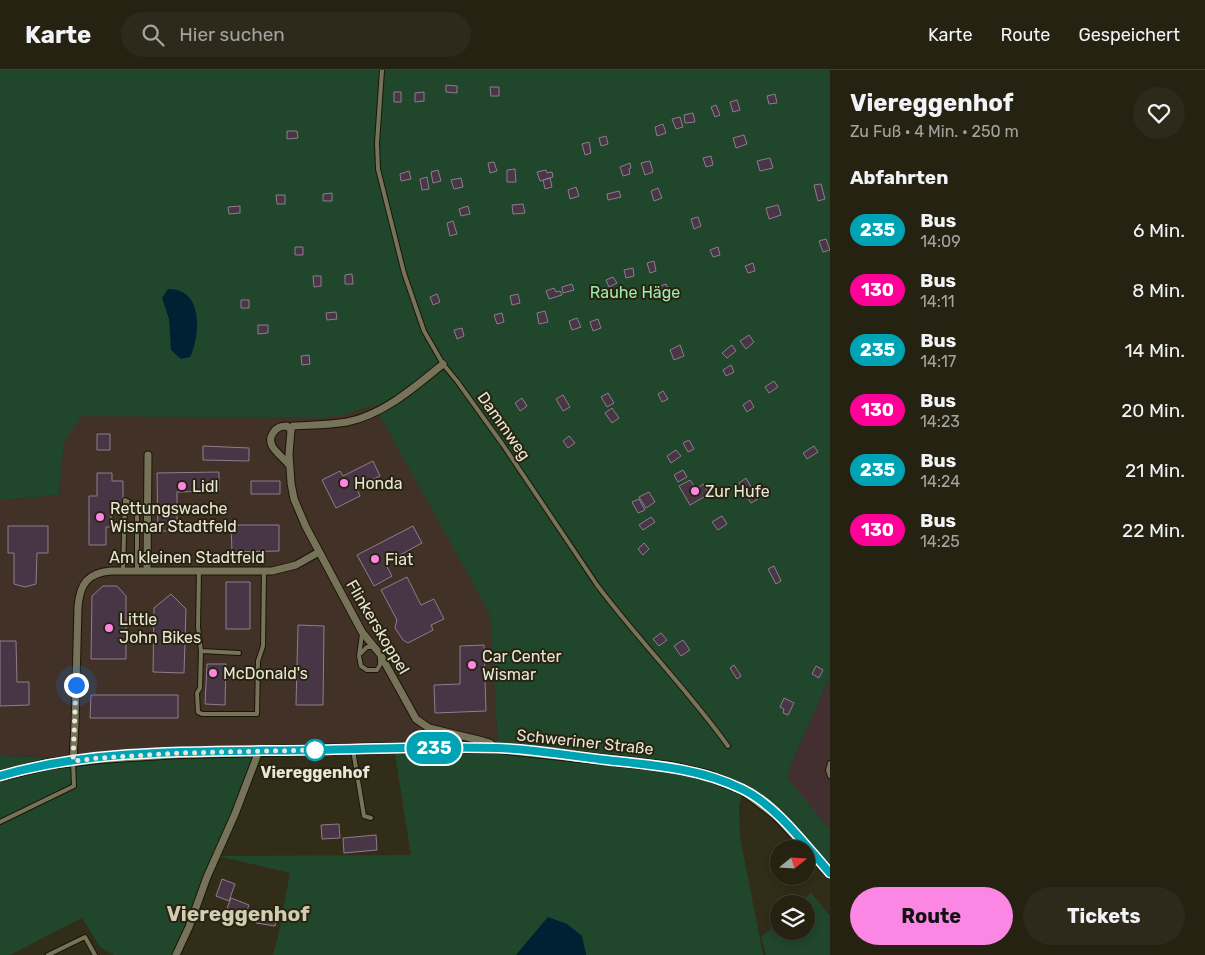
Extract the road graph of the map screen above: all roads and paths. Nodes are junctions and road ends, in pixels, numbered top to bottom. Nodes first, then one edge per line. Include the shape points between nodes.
1 (382, 70) edge
2 (443, 364) junction
3 (291, 430) junction
4 (148, 455) dead end
5 (290, 467) junction
6 (319, 552) junction
7 (123, 570) junction
8 (137, 570) junction
9 (147, 570) junction
10 (199, 571) junction
11 (264, 571) junction
12 (362, 632) junction
13 (377, 651) junction
14 (202, 652) junction
15 (239, 653) dead end
16 (359, 656) junction
17 (728, 746) dead end
18 (496, 748) junction
19 (353, 750) junction
20 (259, 751) junction
21 (73, 761) junction
22 (830, 763) edge
23 (0, 776) edge
24 (830, 776) edge
25 (371, 818) dead end
26 (0, 822) edge
27 (830, 873) edge
28 (48, 955) edge
29 (95, 955) edge
30 (176, 955) edge

1 - 2 lane, Dammweg via 377,143 380,182 409,290 424,331
2 - 3 street via 410,390 370,414 348,422 292,426
2 - 17 lane, Dammweg via 503,445 597,585
3 - 5 street, Flinkerskoppel
3 - 5 street via 280,426 270,443
4 - 9 street
5 - 6 street, Flinkerskoppel via 294,499
6 - 11 street, Am kleinen Stadtfeld via 285,569
6 - 12 street, Flinkerskoppel
7 - 8 street, Am kleinen Stadtfeld
7 - 8 lane via 124,500 138,506
7 - 21 street, Am kleinen Stadtfeld via 97,573 80,591
8 - 9 street, Am kleinen Stadtfeld
9 - 10 street, Am kleinen Stadtfeld
10 - 11 street, Am kleinen Stadtfeld
10 - 14 lane via 198,627
11 - 14 lane via 263,646 258,661 257,714 198,712
12 - 13 street, Flinkerskoppel
12 - 16 lane
13 - 16 lane via 367,647
13 - 16 lane via 379,668 373,671 360,664
13 - 18 street, Flinkerskoppel via 416,719 429,728 483,740
14 - 15 lane
18 - 19 main road, Schweriner Straße
18 - 27 main road, Schweriner Straße via 671,767 730,784 744,790 777,815
19 - 20 main road, Schweriner Straße
19 - 25 lane via 364,816
20 - 21 main road, Schweriner Straße
20 - 30 street
21 - 23 main road, Schweriner Straße
21 - 26 lane via 74,786
22 - 24 lane
28 - 29 lane via 85,937

